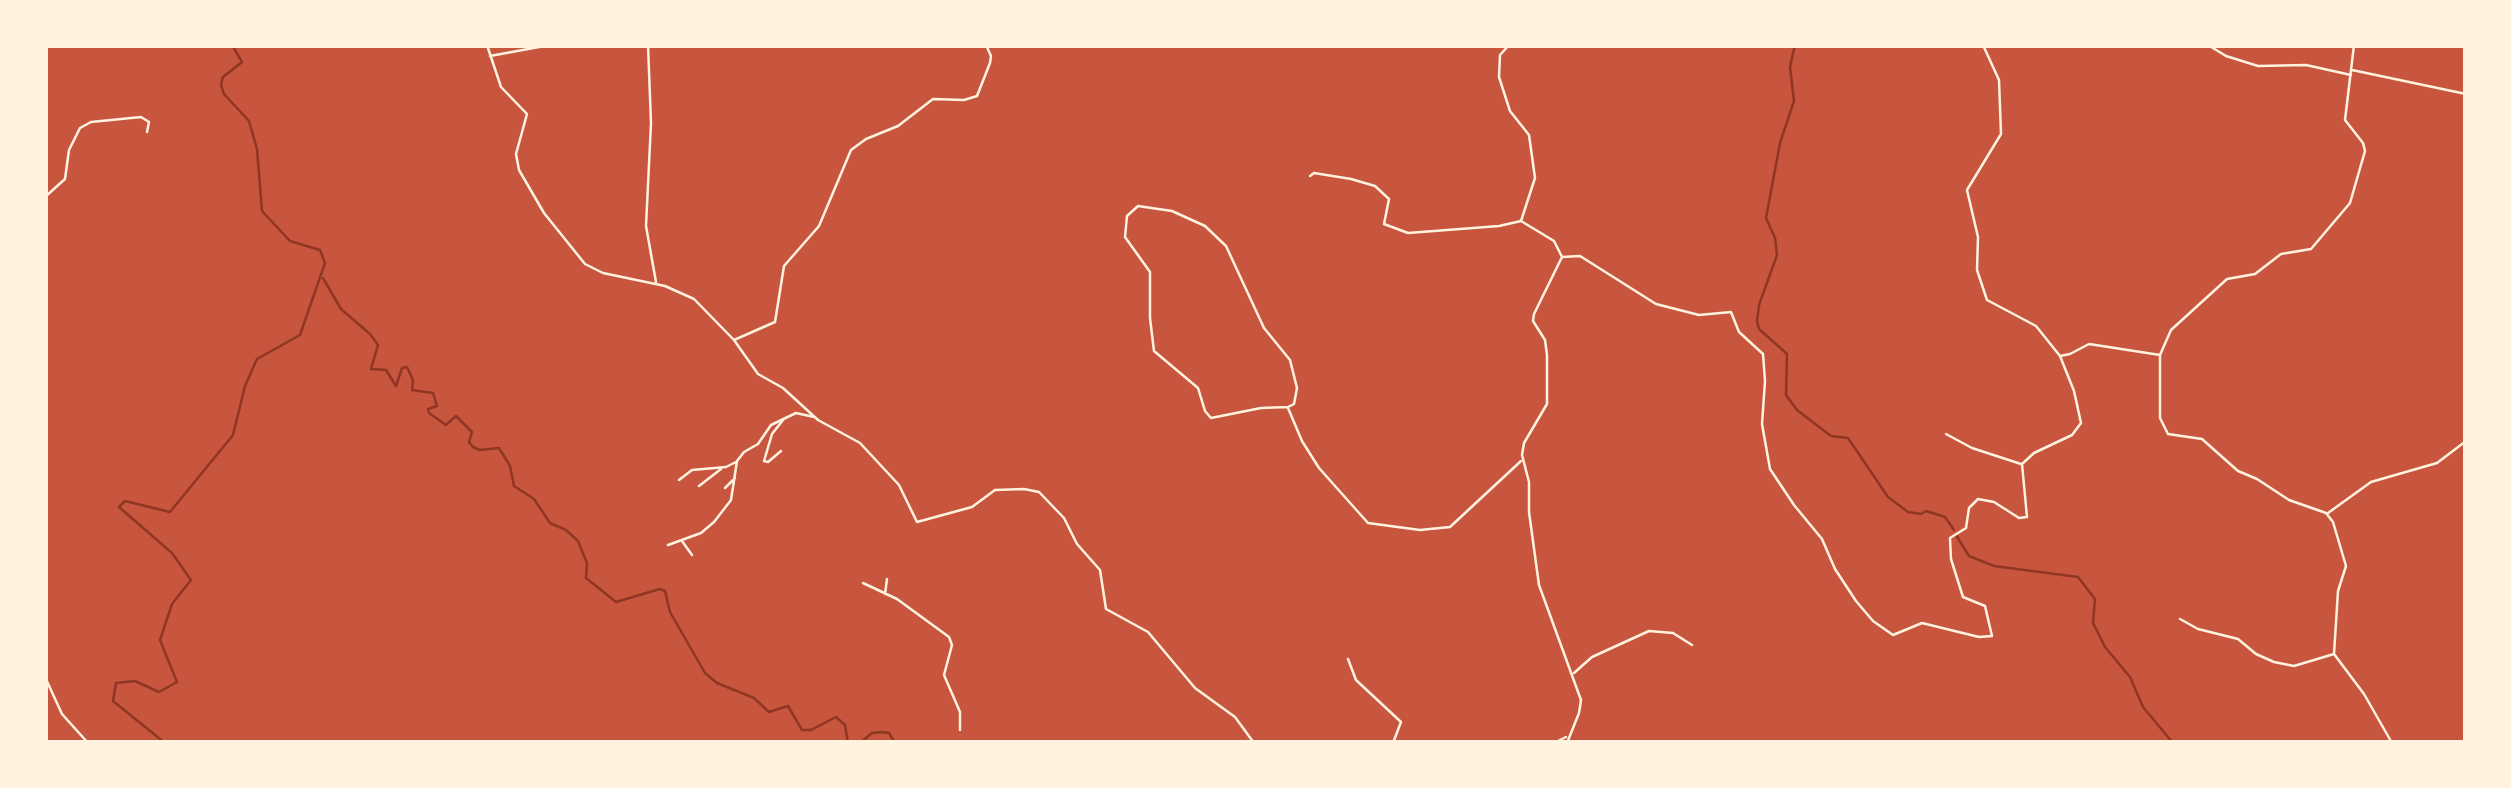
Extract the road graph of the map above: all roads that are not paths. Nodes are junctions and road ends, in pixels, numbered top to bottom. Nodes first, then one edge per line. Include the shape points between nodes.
1 (487, 45) edge
2 (550, 45) edge
3 (648, 45) edge
4 (986, 45) edge
5 (1509, 45) edge
6 (1983, 45) edge
7 (2208, 45) edge
8 (2354, 45) edge
9 (490, 56) junction
10 (2352, 72) junction
11 (2466, 94) edge
12 (147, 132) dead end
13 (1310, 176) dead end
14 (45, 197) edge
15 (1521, 221) junction
16 (1562, 257) junction
17 (656, 283) junction
18 (734, 340) junction
19 (2160, 355) junction
20 (2060, 356) junction
21 (1288, 408) junction
22 (814, 417) junction
23 (784, 418) junction
24 (1946, 434) dead end
25 (2466, 442) edge
26 (781, 451) dead end
27 (1522, 460) junction
28 (737, 461) junction
29 (2022, 464) junction
30 (722, 468) junction
31 (736, 477) junction
32 (680, 480) dead end
33 (699, 486) dead end
34 (725, 488) dead end
35 (2326, 513) junction
36 (682, 539) junction
37 (668, 545) dead end
38 (692, 556) dead end
39 (886, 580) dead end
40 (862, 583) dead end
41 (885, 595) junction
42 (2180, 619) dead end
43 (1692, 645) dead end
44 (2334, 654) junction
45 (1348, 660) dead end
46 (1573, 675) junction
47 (45, 676) edge
48 (960, 730) dead end
49 (1568, 736) junction
50 (88, 743) edge
51 (1254, 743) edge
52 (1393, 743) edge
53 (1554, 743) edge
54 (1566, 743) edge
55 (2392, 743) edge

1 - 9 street
2 - 9 street
3 - 17 street via 646,232
4 - 18 street via 992,56 977,96 934,98 851,150 819,226 784,266 775,322
5 - 15 street via 1498,72 1510,111 1529,135 1535,178
6 - 20 street via 1998,76 2002,130 1967,190 1978,236 1977,270 1987,300 2036,326
7 - 10 street via 2258,66
8 - 10 street
9 - 17 street via 501,87 527,114 517,164 544,212 592,268
10 - 11 street
10 - 19 street via 2345,120 2364,151 2349,205 2311,249 2281,254 2261,272 2214,287 2171,330
12 - 14 street via 149,122 141,116 80,128 66,178
13 - 15 street via 1375,186 1390,199 1384,224 1408,233
15 - 16 street via 1554,241
16 - 27 street via 1535,309 1533,321 1548,354 1546,404
16 - 29 street via 1580,256 1656,304 1699,315 1731,312 1764,360 1768,464 1856,601 1889,634 1922,623 1992,636 1984,606 1963,597 1950,538 1966,528 1978,499 2027,517
17 - 18 street via 694,299
18 - 22 street via 758,374
19 - 20 street via 2089,344
19 - 35 street via 2164,430 2202,439 2238,472
20 - 29 street via 2081,426
21 - 21 street via 1297,388 1290,360 1264,328 1226,246 1172,211 1132,209 1124,237 1150,272 1154,351 1198,388 1211,418
21 - 27 street via 1319,468 1368,523 1450,528
22 - 23 street via 800,412
22 - 51 street via 860,443 899,485 917,522 972,507 995,490 1030,489 1046,498 1100,570 1106,608 1148,632 1195,688 1236,716
23 - 26 street via 764,461
23 - 28 street
24 - 29 street
25 - 35 street via 2437,463 2372,482
27 - 46 street via 1530,482 1538,585
28 - 30 street
28 - 31 street
30 - 32 street via 692,470
30 - 33 street
31 - 34 street
31 - 36 street via 731,500 714,522
35 - 44 street via 2346,566
36 - 37 street
36 - 38 street
39 - 41 street
40 - 41 street
41 - 48 street via 949,637 944,675 960,712
42 - 44 street via 2238,639 2274,662 2294,666
43 - 46 street via 1673,634 1642,633 1592,657
44 - 55 street
45 - 52 street via 1356,680 1401,722
46 - 49 street via 1580,709
47 - 50 street via 62,714
49 - 53 street
49 - 54 street

